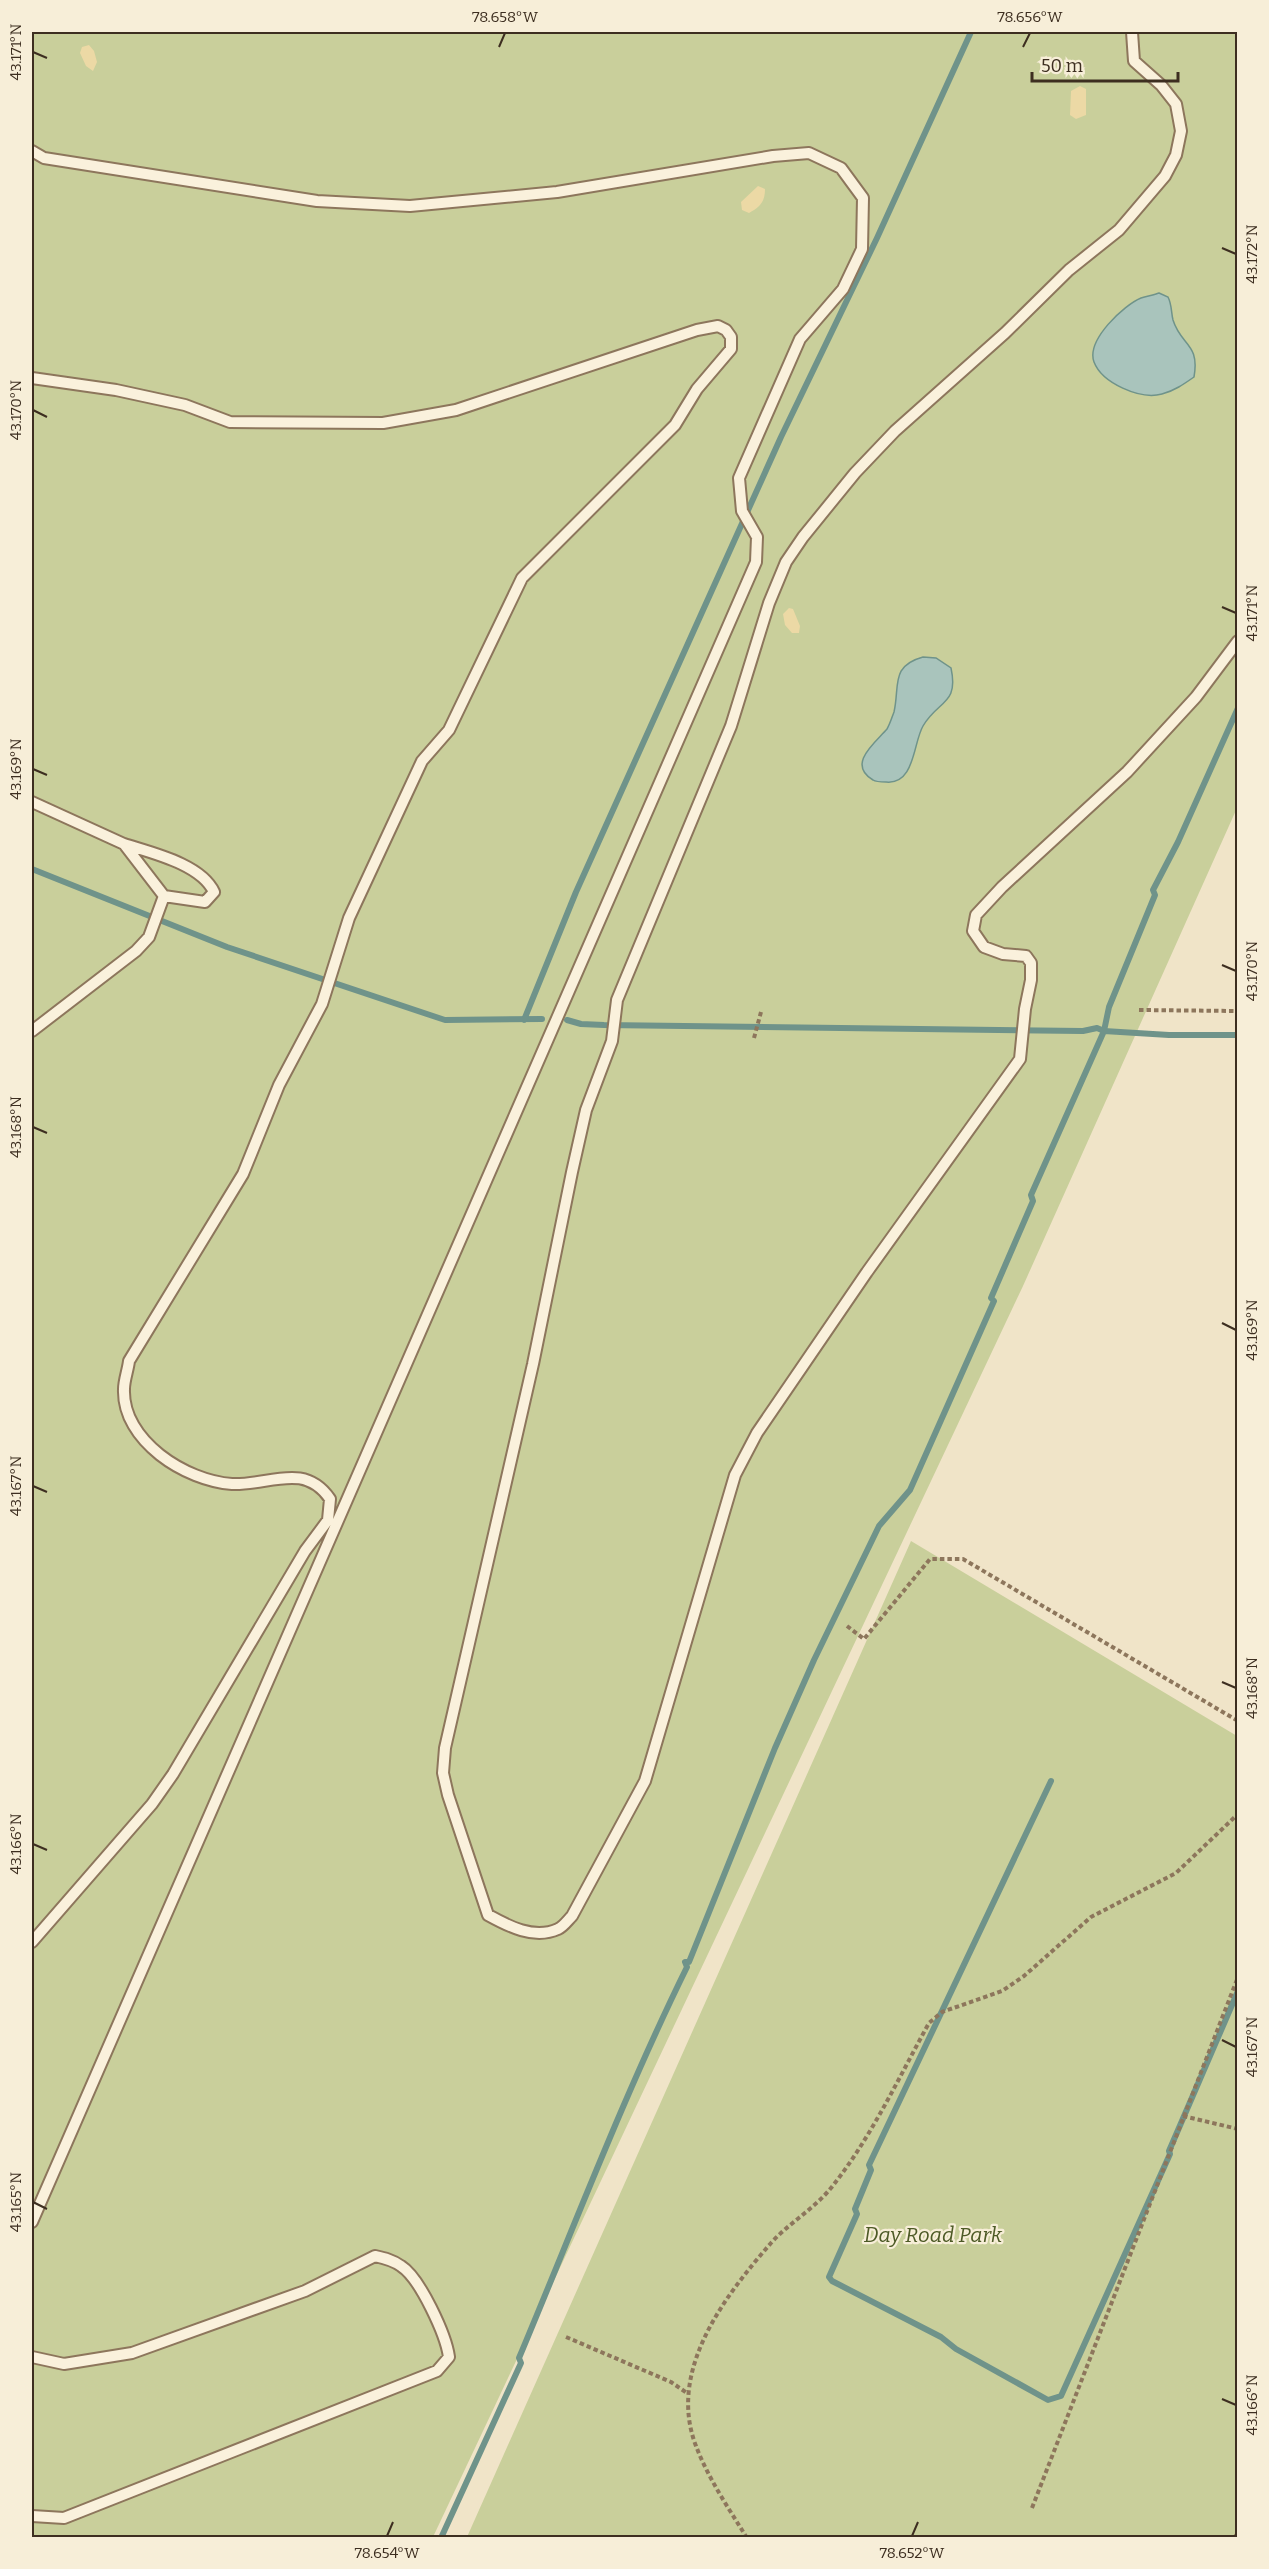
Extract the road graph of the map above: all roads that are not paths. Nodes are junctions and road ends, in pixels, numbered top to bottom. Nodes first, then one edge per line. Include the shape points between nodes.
1 (1132, 32) edge
2 (32, 151) edge
3 (32, 378) edge
4 (1238, 641) edge
5 (32, 802) edge
6 (124, 844) junction
7 (162, 901) junction
8 (32, 1031) edge
9 (32, 1941) edge
10 (32, 2222) edge
11 (32, 2356) edge
12 (32, 2516) edge

1 - 4 lane via 1134,61 1176,105 1181,131 1176,155 1164,176 1119,230 1069,270 895,431 855,473 786,562 768,603 731,726 617,1000 613,1038 586,1110 533,1364 445,1748 443,1773 448,1795 488,1915 525,1932 559,1929 572,1916 645,1781 735,1475 757,1433 867,1272 1020,1059 1031,963 1026,956 984,947 973,931 976,915 1127,772 1196,697
2 - 10 lane via 44,158 317,201 410,206 557,192 809,153 841,168 863,198 862,249 843,289 800,339 739,478 742,511 757,537 756,562
3 - 9 lane via 185,405 230,422 383,423 456,410 696,330 718,326 731,337 731,349 697,389 675,425 522,578 449,730 422,761 349,918 323,999 279,1085 243,1174 129,1361 124,1389 130,1419 148,1444 174,1466 203,1479 234,1484 292,1476 322,1487 330,1499 328,1520 305,1551 152,1804
5 - 6 lane
6 - 7 lane
6 - 7 lane via 175,861 209,880 214,892 205,902
7 - 8 lane via 149,937 136,951
11 - 12 lane via 64,2364 132,2354 304,2291 375,2256 402,2266 414,2277 447,2345 448,2357 437,2370 64,2518

